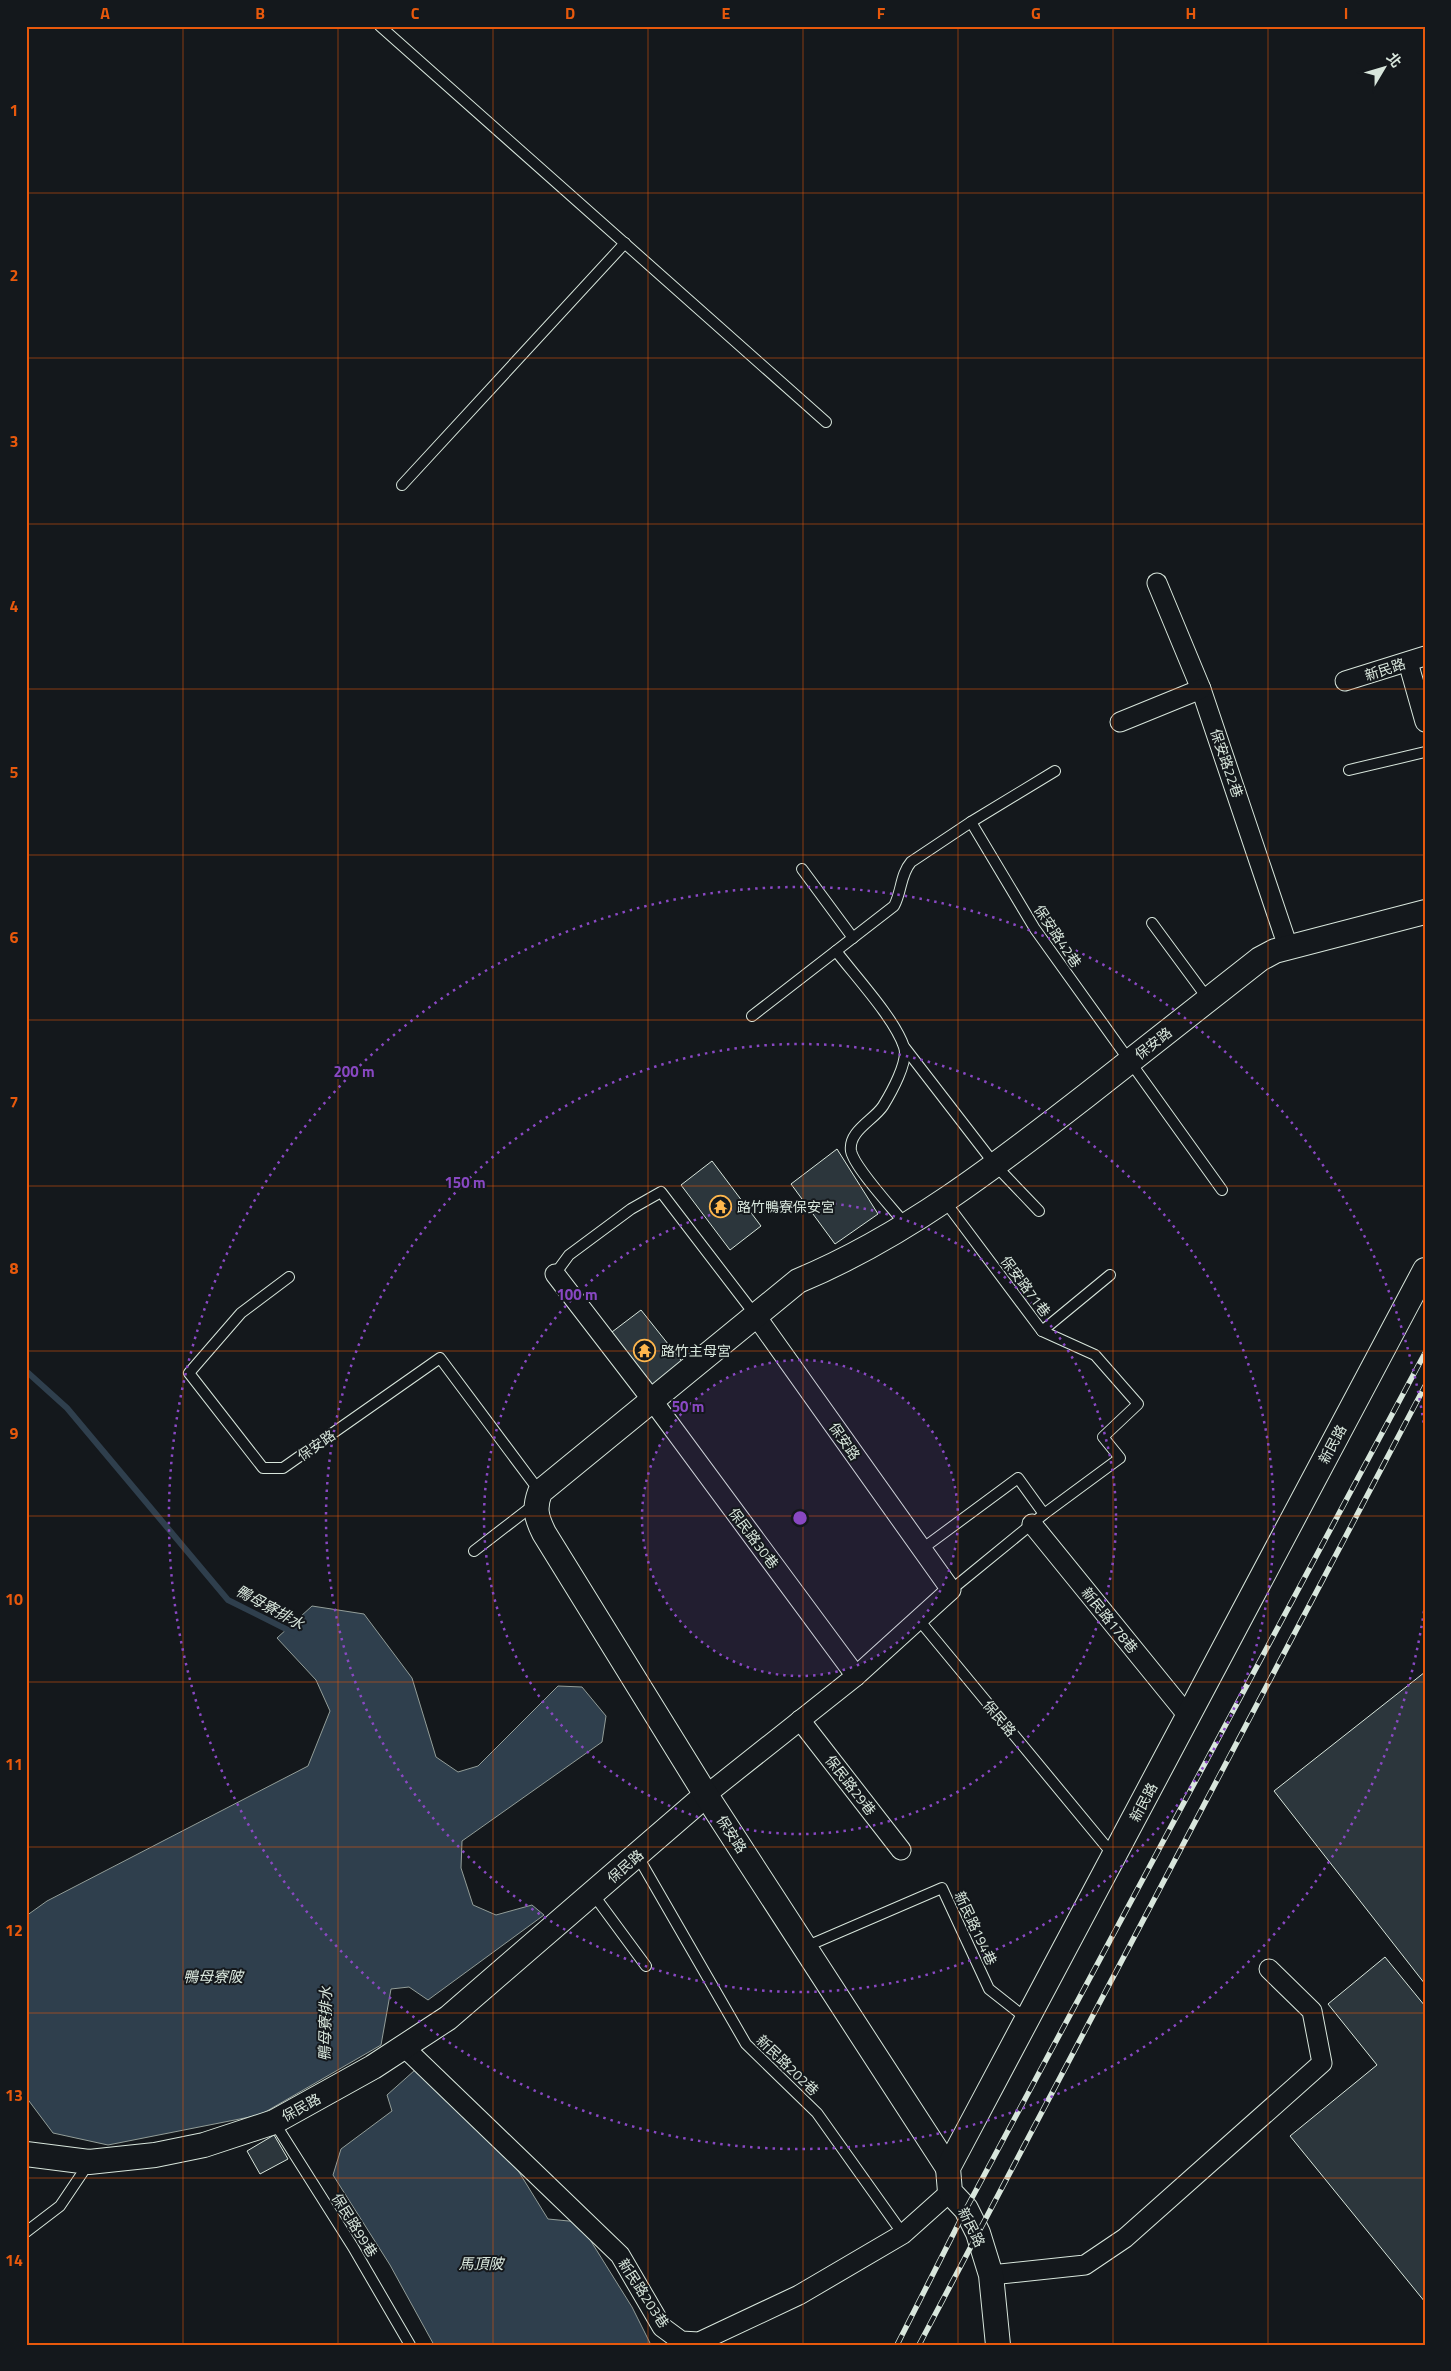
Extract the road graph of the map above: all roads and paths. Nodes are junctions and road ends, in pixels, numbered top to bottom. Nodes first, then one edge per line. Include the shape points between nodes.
1 (380, 26) edge
2 (625, 243) junction
3 (826, 422) dead end
4 (402, 486) dead end
5 (1157, 583) dead end
6 (1416, 659) edge
7 (1345, 682) dead end
8 (1201, 689) junction
9 (1120, 722) dead end
10 (1425, 722) edge
11 (1425, 752) edge
12 (1349, 770) dead end
13 (1055, 771) dead end
14 (971, 822) junction
15 (802, 869) dead end
16 (1425, 912) edge
17 (1152, 923) dead end
18 (852, 938) junction
19 (1288, 947) junction
20 (836, 951) junction
21 (1208, 1000) junction
22 (752, 1016) dead end
23 (904, 1048) junction
24 (1130, 1061) junction
25 (996, 1166) junction
26 (1222, 1190) dead end
27 (943, 1200) junction
28 (1039, 1211) dead end
29 (905, 1224) junction
30 (1425, 1270) edge
31 (555, 1274) joint
32 (1110, 1275) dead end
33 (289, 1277) dead end
34 (756, 1316) junction
35 (1042, 1331) junction
36 (652, 1400) junction
37 (538, 1498) junction
38 (1038, 1519) junction
39 (922, 1549) junction
40 (474, 1551) dead end
41 (951, 1590) junction
42 (919, 1620) junction
43 (856, 1676) junction
44 (1188, 1716) junction
45 (800, 1720) junction
46 (706, 1795) junction
47 (901, 1850) dead end
48 (637, 1855) junction
49 (1114, 1856) junction
50 (593, 1894) junction
51 (805, 1946) junction
52 (646, 1966) dead end
53 (1269, 1969) dead end
54 (1027, 2020) junction
55 (404, 2047) junction
56 (274, 2122) junction
57 (26, 2154) edge
58 (89, 2162) junction
59 (949, 2180) junction
60 (26, 2232) edge
61 (904, 2234) junction
62 (992, 2275) junction
63 (662, 2327) junction
64 (410, 2345) edge
65 (668, 2345) edge
66 (998, 2345) edge

1 - 2 lane
2 - 3 lane
2 - 4 lane
5 - 8 street, 保安路22巷
6 - 7 street, 新民路
6 - 10 street
8 - 9 street
8 - 19 street, 保安路22巷
11 - 12 lane
13 - 14 lane
14 - 18 lane via 911,862 904,870 899,898 894,906
14 - 24 lane, 保安路42巷 via 1035,928
15 - 18 lane
16 - 19 street, 保安路
17 - 21 lane
18 - 20 lane
19 - 21 street, 保安路 via 1275,950
20 - 22 lane
20 - 23 lane via 896,1029
21 - 24 street, 保安路
23 - 25 lane
23 - 29 lane via 906,1059 883,1106 851,1142 851,1152 858,1166
24 - 25 street, 保安路
24 - 26 lane, 保安路42巷
25 - 27 street, 保安路
25 - 28 lane
27 - 29 street, 保安路
27 - 35 lane, 保安路71巷
29 - 34 street, 保安路 via 834,1266 798,1281
30 - 44 street, 新民路
31 - 34 lane via 568,1255 631,1208 661,1192
31 - 36 street
32 - 35 lane
33 - 37 lane, 保安路 via 241,1313 189,1373 263,1468 283,1468 440,1358
34 - 36 street, 保安路
34 - 39 street, 保安路
35 - 38 lane, 保安路71巷 via 1095,1355 1138,1404 1103,1437 1120,1458
36 - 37 street, 保安路
36 - 43 street, 保民路30巷
37 - 40 lane
37 - 46 street, 保安路 via 536,1518 544,1533
38 - 39 lane via 1018,1478
38 - 41 lane
38 - 44 street, 新民路178巷
39 - 41 street, 保安路
41 - 42 street
42 - 43 street, 保民路
42 - 49 lane, 保民路
43 - 45 street, 保民路
44 - 49 street, 新民路
45 - 46 street, 保民路
45 - 47 street, 保民路29巷
46 - 48 street, 保民路
46 - 51 street, 保安路
48 - 50 street, 保民路
48 - 61 lane, 新民路202巷 via 746,2044 817,2113
49 - 54 street, 新民路
50 - 52 lane
50 - 55 street, 保民路 via 448,2018
51 - 54 lane, 新民路194巷 via 942,1888 989,1989
51 - 59 street, 保安路
53 - 62 street via 1312,2010 1322,2063 1125,2238 1085,2265
54 - 59 street, 新民路
55 - 56 street, 保民路
55 - 63 street, 新民路203巷 via 620,2255
56 - 58 street, 保民路 via 204,2145 155,2155
56 - 64 lane, 保民路99巷
57 - 58 street, 保民路
58 - 60 lane via 60,2206
59 - 61 street, 新民路203巷
59 - 62 street, 新民路 via 978,2234
61 - 63 street, 新民路203巷 via 799,2295 699,2342 681,2341
62 - 66 street, 新民路
63 - 65 street

